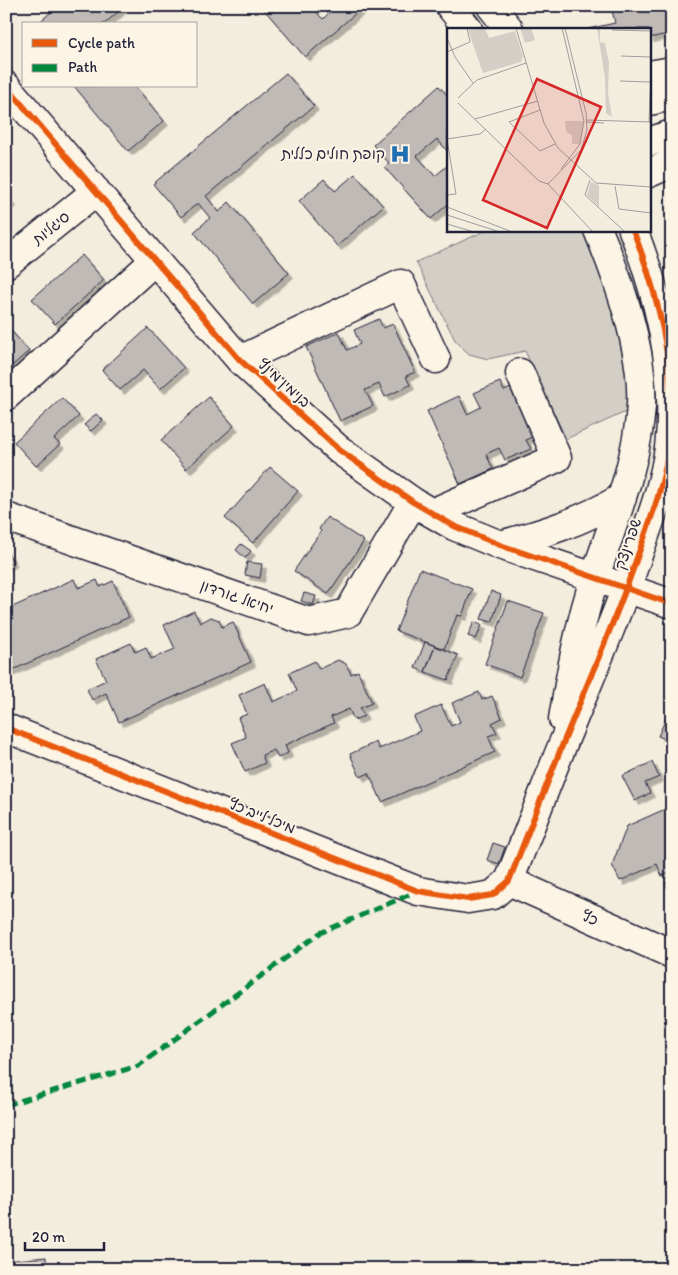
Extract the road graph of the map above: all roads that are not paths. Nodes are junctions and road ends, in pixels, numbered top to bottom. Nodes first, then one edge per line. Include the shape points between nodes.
1 (450, 6) edge
2 (491, 6) edge
3 (467, 28) edge
4 (508, 28) edge
5 (672, 71) edge
6 (650, 75) edge
7 (6, 86) edge
8 (672, 96) edge
9 (650, 102) edge
10 (672, 134) edge
11 (650, 142) edge
12 (672, 163) edge
13 (650, 173) edge
14 (96, 191) junction
15 (598, 231) edge
16 (633, 231) edge
17 (155, 260) junction
18 (6, 264) edge
19 (666, 310) edge
20 (436, 359) dead end
21 (240, 360) junction
22 (520, 373) dead end
23 (6, 396) edge
24 (622, 498) junction
25 (422, 508) junction
26 (6, 517) edge
27 (500, 545) junction
28 (595, 576) junction
29 (627, 587) junction
30 (672, 604) edge
31 (6, 728) edge
32 (556, 760) junction
33 (509, 881) junction
34 (672, 954) edge

1 - 3 street
2 - 4 street
5 - 6 street
7 - 14 street, בנימין מינץ
8 - 9 street
10 - 11 street
12 - 13 street
14 - 17 street, בנימין מינץ
14 - 18 street, סיגליות
15 - 24 street, שפרינצק via 624,304 638,362 641,406 632,467
16 - 19 street, שפרינצק
17 - 21 street, בנימין מינץ
17 - 23 street
19 - 29 street, שפרינצק via 669,448 658,497
20 - 21 street via 401,284
21 - 25 street, בנימין מינץ via 338,449
22 - 25 street via 557,458
24 - 27 street via 548,533
24 - 28 street, שפרינצק
25 - 26 street, יחיאל גורדון via 348,613 309,622
25 - 27 street, בנימין מינץ via 454,526
27 - 28 street, בנימין מינץ
28 - 29 street, בנימין מינץ
28 - 32 street, שפרינצק via 573,664
29 - 30 street, בנימין מינץ
29 - 32 street, שפרינצק via 585,696
31 - 33 street, מיכל לייב כץ via 418,891 468,899 493,895
32 - 33 street, שפרינצק
33 - 34 street, כץ

